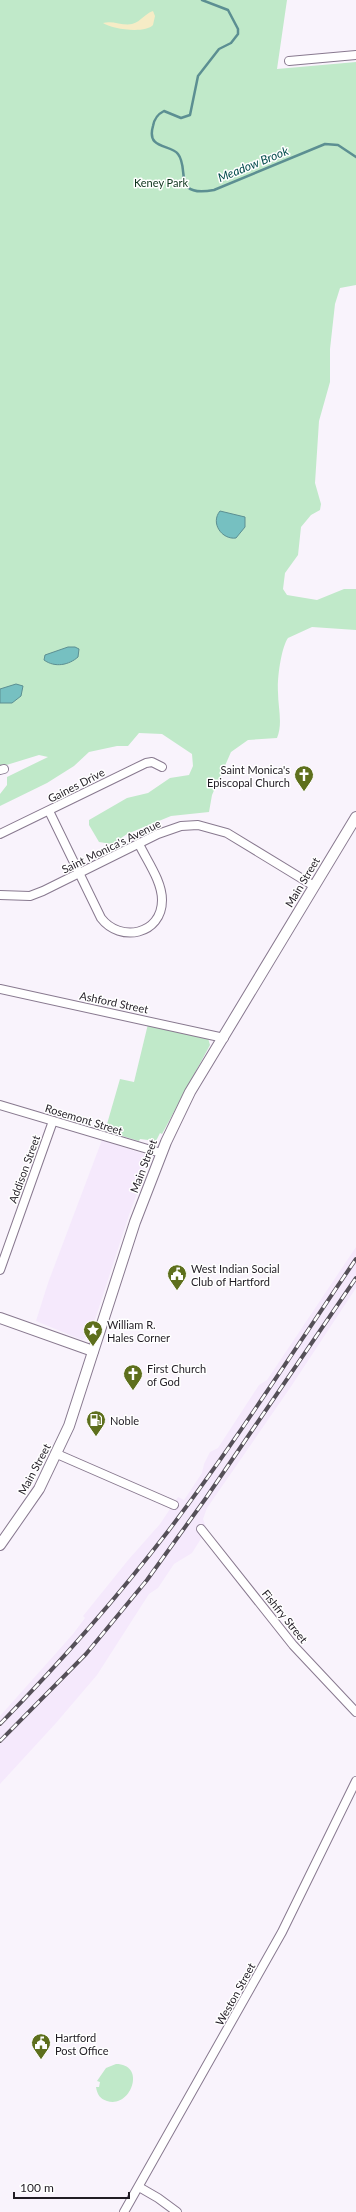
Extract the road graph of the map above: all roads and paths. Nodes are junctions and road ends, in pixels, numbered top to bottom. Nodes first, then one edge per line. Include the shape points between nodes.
1 (356, 55) edge
2 (289, 61) dead end
3 (162, 767) dead end
4 (49, 811) junction
5 (356, 817) edge
6 (0, 834) edge
7 (139, 844) junction
8 (80, 873) junction
9 (314, 886) junction
10 (0, 895) edge
11 (0, 989) edge
12 (224, 1038) junction
13 (0, 1105) edge
14 (53, 1121) junction
15 (161, 1153) junction
16 (0, 1270) edge
17 (0, 1318) edge
18 (93, 1351) junction
19 (57, 1454) junction
20 (174, 1505) dead end
21 (201, 1529) dead end
22 (0, 1545) edge
23 (356, 1712) edge
24 (356, 1781) edge
25 (139, 2187) junction
26 (124, 2212) edge
27 (177, 2212) edge

1 - 2 street
3 - 4 street, Gaines Drive via 152,762 146,763
4 - 6 street, Gaines Drive
4 - 8 street
5 - 9 main road, Main Street
7 - 8 street, Saint Monica's Avenue
7 - 8 street via 162,895 159,915 148,928 129,934 110,927 101,918
7 - 9 street, Saint Monica's Avenue via 180,826 198,825 231,835
8 - 10 street, Saint Monica's Avenue via 30,896
9 - 12 main road, Main Street
11 - 12 street, Ashford Street
12 - 15 main road, Main Street via 190,1092
13 - 14 street, Rosemont Street
14 - 15 street, Rosemont Street
14 - 16 street, Addison Street
15 - 18 main road, Main Street via 135,1222
17 - 18 main road
18 - 19 main road, Main Street via 76,1408
19 - 20 street
19 - 22 main road, Main Street via 34,1496
21 - 23 street, Fishfry Street via 293,1645
24 - 25 street, Weston Street via 282,1932
25 - 26 street, Weston Street
25 - 27 street

